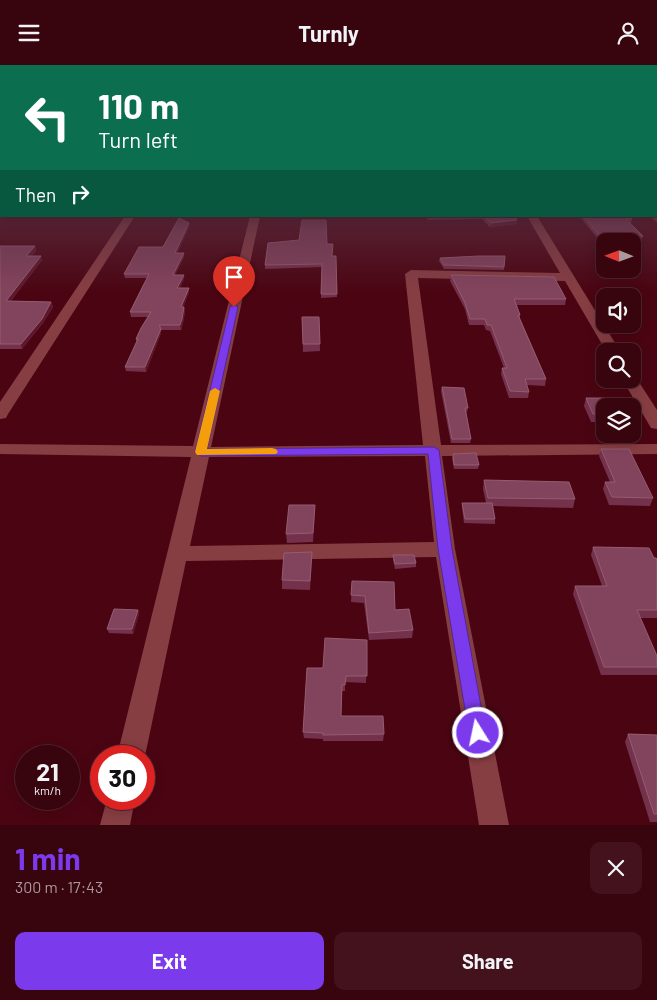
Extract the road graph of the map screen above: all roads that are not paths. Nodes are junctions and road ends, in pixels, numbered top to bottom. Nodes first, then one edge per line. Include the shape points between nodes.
1 (127, 220) edge
2 (254, 220) edge
3 (535, 220) edge
4 (568, 277) junction
5 (608, 343) edge
6 (635, 388) edge
7 (0, 414) edge
8 (657, 424) edge
9 (0, 449) edge
10 (657, 449) edge
11 (434, 450) junction
12 (201, 452) junction
13 (445, 549) junction
14 (178, 554) junction
15 (134, 745) edge
16 (119, 810) edge
17 (115, 825) edge
18 (494, 825) edge

1 - 7 street
2 - 12 street
3 - 4 street
4 - 5 street
4 - 11 street via 411,274
6 - 8 street
9 - 12 street
10 - 11 street
11 - 12 street
11 - 13 street
12 - 14 street
13 - 14 street
13 - 18 street
14 - 15 street
16 - 17 street

